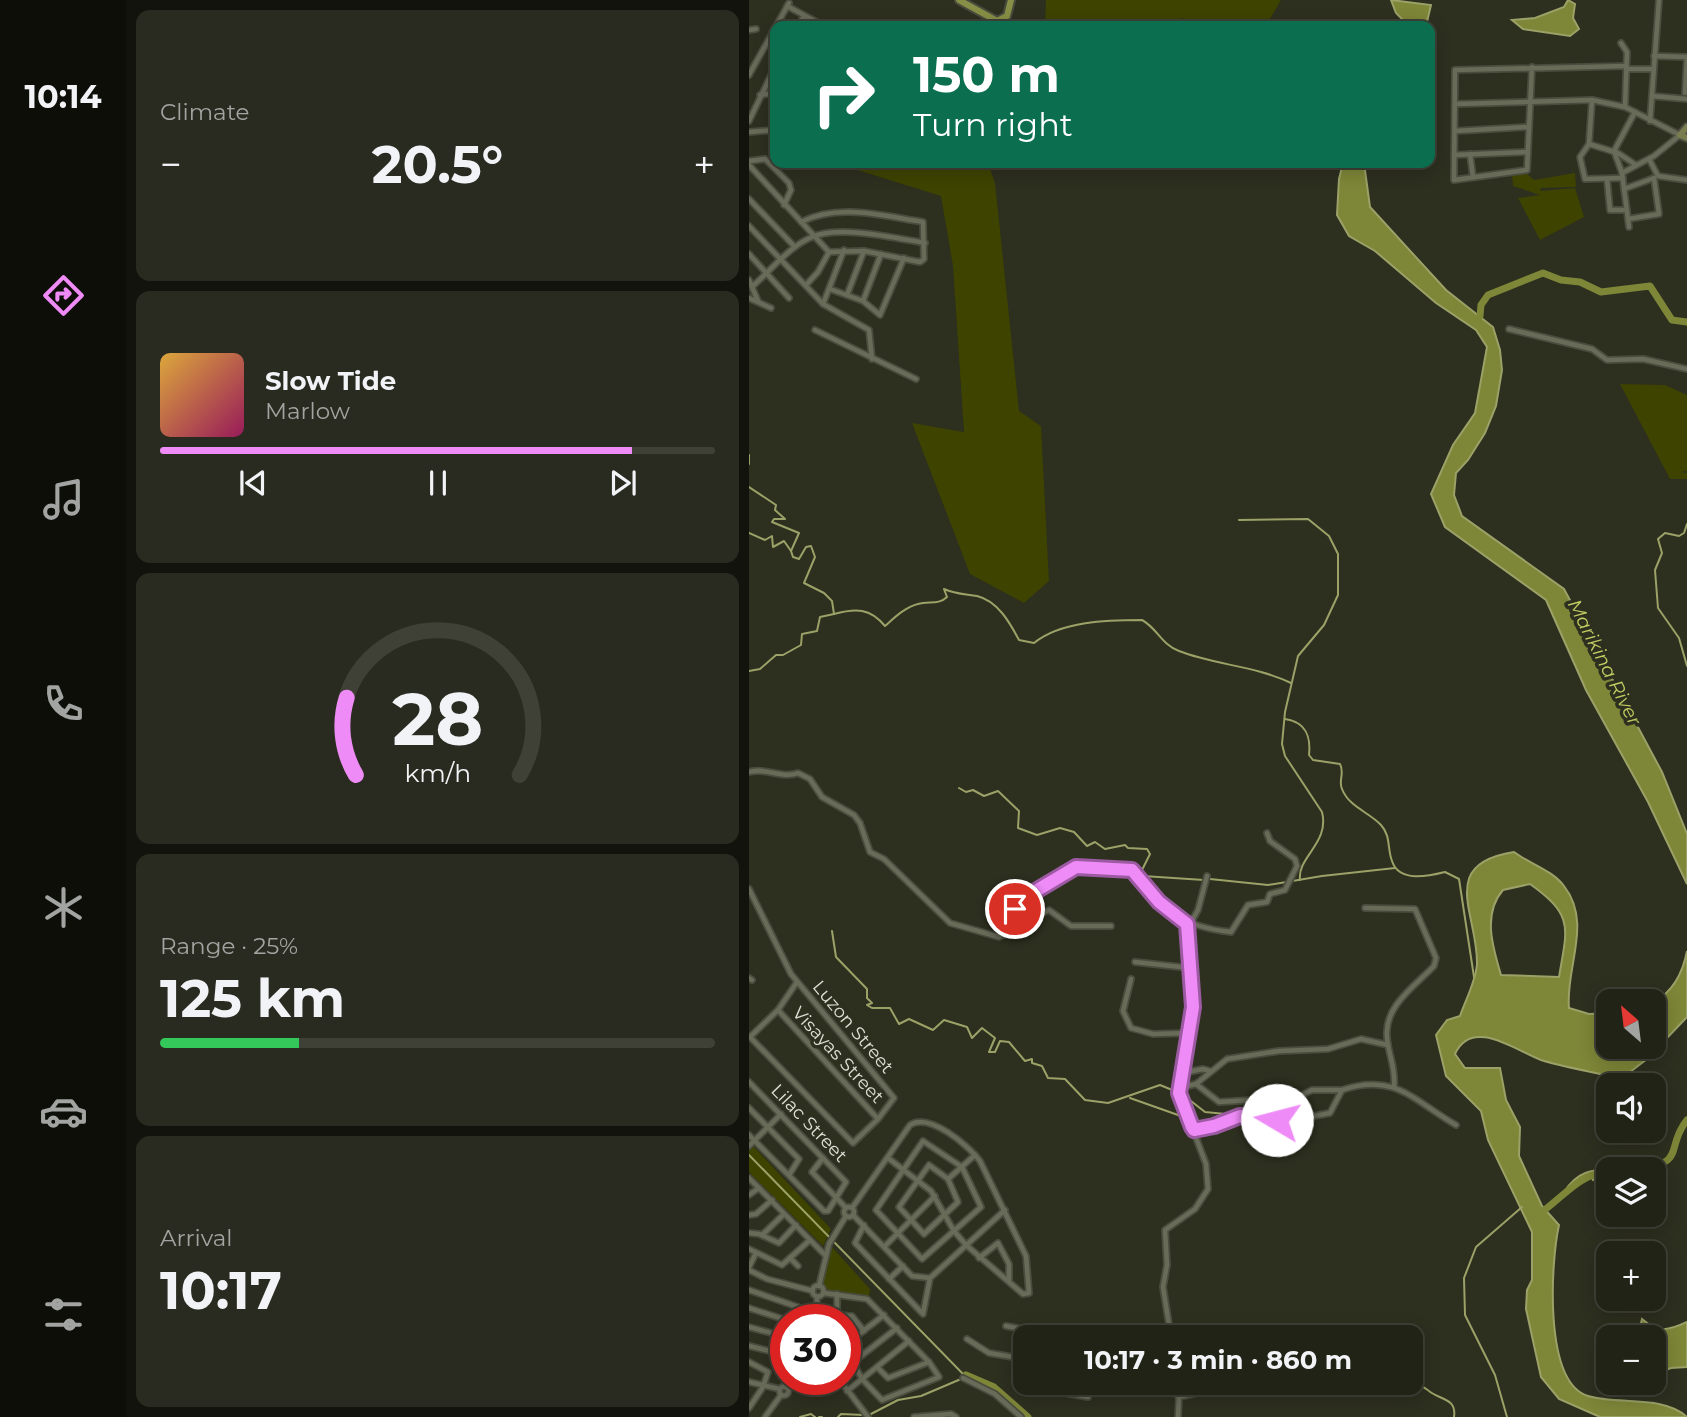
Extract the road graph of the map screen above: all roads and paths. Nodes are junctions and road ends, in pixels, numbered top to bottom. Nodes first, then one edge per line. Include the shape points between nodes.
1 (959, 0) edge
2 (1011, 0) edge
3 (1659, 0) edge
4 (804, 16) junction
5 (779, 21) edge
6 (801, 21) edge
7 (812, 21) edge
8 (756, 29) dead end
9 (749, 30) edge
10 (770, 37) edge
11 (1621, 43) dead end
12 (1654, 56) junction
13 (1687, 57) edge
14 (1532, 67) junction
15 (1626, 67) junction
16 (1653, 69) junction
17 (749, 75) edge
18 (770, 76) edge
19 (770, 93) edge
20 (760, 94) junction
21 (1652, 96) junction
22 (1686, 96) edge
23 (749, 97) edge
24 (1530, 100) junction
25 (1592, 100) junction
26 (758, 101) junction
27 (1456, 104) junction
28 (1625, 107) junction
29 (1635, 112) junction
30 (749, 121) edge
31 (1650, 121) junction
32 (1528, 127) junction
33 (1687, 127) edge
34 (770, 130) edge
35 (1455, 131) junction
36 (749, 132) edge
37 (1683, 137) edge
38 (1589, 144) junction
39 (1528, 152) junction
40 (1614, 152) junction
41 (1470, 153) junction
42 (1454, 156) junction
43 (1649, 159) junction
44 (749, 163) edge
45 (770, 163) edge
46 (1637, 165) junction
47 (775, 168) edge
48 (1622, 176) junction
49 (1473, 177) junction
50 (1656, 177) junction
51 (1607, 179) junction
52 (1687, 180) edge
53 (1624, 189) junction
54 (749, 199) edge
55 (784, 205) junction
56 (1627, 210) junction
57 (1628, 219) junction
58 (801, 222) junction
59 (749, 226) edge
60 (1629, 227) dead end
61 (814, 236) junction
62 (925, 243) junction
63 (795, 247) junction
64 (844, 250) junction
65 (829, 251) junction
66 (864, 251) junction
67 (749, 254) edge
68 (881, 254) junction
69 (904, 258) junction
70 (781, 260) junction
71 (767, 273) junction
72 (749, 280) edge
73 (754, 285) junction
74 (806, 285) junction
75 (830, 289) junction
76 (847, 295) junction
77 (749, 298) edge
78 (789, 298) dead end
79 (758, 301) junction
80 (863, 301) junction
81 (824, 304) junction
82 (771, 308) dead end
83 (1509, 329) dead end
84 (815, 330) dead end
85 (872, 359) junction
86 (1687, 369) edge
87 (916, 379) dead end
88 (749, 772) edge
89 (1267, 833) dead end
90 (1207, 876) dead end
91 (749, 889) edge
92 (1365, 908) dead end
93 (1188, 924) junction
94 (1111, 926) dead end
95 (1003, 935) junction
96 (1135, 962) dead end
97 (1190, 968) junction
98 (1131, 979) dead end
99 (797, 982) junction
100 (778, 1010) junction
101 (749, 1029) edge
102 (1189, 1033) junction
103 (752, 1035) edge
104 (1388, 1045) junction
105 (1210, 1071) junction
106 (1182, 1073) junction
107 (749, 1082) edge
108 (1196, 1084) junction
109 (1394, 1086) junction
110 (1179, 1088) junction
111 (1342, 1090) junction
112 (749, 1108) edge
113 (781, 1114) junction
114 (878, 1119) junction
115 (1455, 1125) dead end
116 (768, 1127) junction
117 (1194, 1130) junction
118 (749, 1135) edge
119 (754, 1140) junction
120 (749, 1146) edge
121 (975, 1155) junction
122 (823, 1158) junction
123 (888, 1158) junction
124 (962, 1167) junction
125 (903, 1168) junction
126 (789, 1175) junction
127 (749, 1178) edge
128 (919, 1179) junction
129 (948, 1179) junction
130 (759, 1188) junction
131 (749, 1195) edge
132 (935, 1196) junction
133 (837, 1199) junction
134 (772, 1200) junction
135 (849, 1208) junction
136 (1005, 1210) junction
137 (784, 1213) junction
138 (749, 1215) edge
139 (853, 1215) junction
140 (846, 1216) junction
141 (945, 1216) junction
142 (910, 1222) junction
143 (864, 1225) junction
144 (796, 1226) junction
145 (954, 1231) junction
146 (749, 1233) edge
147 (898, 1234) junction
148 (762, 1235) junction
149 (810, 1240) junction
150 (967, 1245) junction
151 (885, 1246) junction
152 (749, 1249) edge
153 (756, 1253) junction
154 (825, 1255) junction
155 (790, 1258) junction
156 (979, 1258) junction
157 (798, 1266) dead end
158 (903, 1266) junction
159 (749, 1268) edge
160 (930, 1278) junction
161 (889, 1279) junction
162 (1009, 1281) junction
163 (819, 1286) junction
164 (749, 1290) edge
165 (813, 1291) junction
166 (824, 1293) junction
167 (837, 1294) junction
168 (817, 1297) junction
169 (789, 1304) edge
170 (817, 1304) edge
171 (837, 1304) edge
172 (749, 1308) edge
173 (770, 1315) edge
174 (884, 1315) junction
175 (1169, 1325) edge
176 (1006, 1326) dead end
177 (749, 1327) edge
178 (861, 1327) edge
179 (897, 1328) junction
180 (1013, 1328) edge
181 (864, 1331) junction
182 (770, 1333) edge
183 (861, 1334) edge
184 (967, 1339) dead end
185 (909, 1341) junction
186 (749, 1346) edge
187 (770, 1351) edge
188 (861, 1356) edge
189 (1013, 1357) edge
190 (749, 1362) edge
191 (929, 1362) junction
192 (877, 1367) junction
193 (963, 1378) dead end
194 (862, 1379) joint
195 (749, 1382) edge
196 (763, 1387) junction
197 (770, 1388) edge
198 (779, 1395) edge
199 (850, 1395) edge
200 (1177, 1395) edge
201 (752, 1401) edge
202 (749, 1408) edge
203 (765, 1417) edge
204 (868, 1417) edge
205 (914, 1417) edge
206 (956, 1417) edge
207 (1021, 1417) edge
208 (1178, 1417) edge

1 - 2 main road via 997,21 1007,16
3 - 12 street
4 - 5 street via 788,4
4 - 6 street
4 - 7 street
8 - 9 street
10 - 17 street
11 - 15 street via 1627,48
12 - 13 street
12 - 16 street
13 - 22 street
14 - 15 street
14 - 24 street
14 - 27 street via 1455,70
15 - 16 street
15 - 28 street
16 - 21 street
18 - 20 street
19 - 20 street
20 - 26 street
21 - 22 street
21 - 31 street
23 - 26 street
24 - 25 street
24 - 27 street
24 - 32 street
25 - 28 street
25 - 38 street
26 - 30 street
27 - 35 street
28 - 29 street
29 - 31 street
29 - 40 street
31 - 37 street
32 - 35 street
32 - 39 street
33 - 37 street
34 - 36 street
35 - 42 street
37 - 43 street
38 - 40 street
38 - 51 street via 1580,157 1585,179
39 - 41 street
39 - 49 street via 1527,170
40 - 46 street
40 - 48 street
41 - 42 street
41 - 49 street
42 - 49 street via 1454,180
43 - 46 street
43 - 50 street
44 - 45 street
44 - 55 street
46 - 48 street
47 - 55 street via 791,190
48 - 51 street
48 - 53 street
50 - 52 street
50 - 53 street
50 - 57 street via 1659,214
51 - 56 street via 1610,211
53 - 56 street
54 - 63 street
55 - 58 street
56 - 57 street
57 - 60 street
58 - 61 street
58 - 62 street via 823,213 846,212 924,222
59 - 70 street
61 - 62 street via 872,234
61 - 63 street
61 - 65 street
62 - 69 street via 923,261
63 - 70 street
64 - 65 street
64 - 66 street
64 - 75 street
65 - 74 street
66 - 68 street
66 - 76 street
67 - 71 street
68 - 69 street
68 - 80 street
69 - 80 street via 880,315
70 - 71 street
70 - 74 street
71 - 73 street
71 - 78 street
72 - 73 street
73 - 79 street
74 - 81 street
75 - 76 street
75 - 81 street
76 - 80 street
77 - 79 street
79 - 82 street
81 - 85 street via 869,330
83 - 86 street via 1592,349 1607,360 1643,359
84 - 85 street
85 - 87 street
88 - 95 street via 798,773 810,779 817,792 860,823 870,852 884,859 950,923
89 - 93 street via 1270,841 1297,862 1283,892 1272,893 1267,902 1248,905 1231,932
90 - 93 street via 1198,910
91 - 99 street, Luzon Street
92 - 104 street via 1415,909 1436,958 1434,966 1394,1006
93 - 95 street via 1159,902 1132,870 1076,867 1023,900
93 - 97 street
94 - 95 street via 1071,926 1049,911 1028,920 1013,934
96 - 97 street
97 - 102 street via 1193,1007
98 - 102 street via 1123,1011 1131,1028 1153,1034
99 - 100 street
99 - 114 street, Luzon Street via 894,1098
100 - 103 street
100 - 114 street, Visayas Street
101 - 103 street
102 - 106 street
103 - 114 street via 852,1143
104 - 105 street via 1361,1039 1323,1049 1271,1052 1227,1059
104 - 109 street
105 - 106 street
105 - 108 street
106 - 110 street
107 - 113 street, Lilac Street
108 - 110 street
108 - 111 street via 1219,1102
109 - 111 street via 1369,1084
109 - 115 street
110 - 117 street
111 - 117 street via 1330,1113 1289,1121 1240,1116
112 - 116 street
113 - 116 street
113 - 122 street, Lilac Street
116 - 119 street
116 - 126 street via 800,1161
117 - 175 street via 1208,1173 1208,1189 1195,1209 1165,1230 1163,1287
118 - 119 street
119 - 120 street
119 - 126 street
121 - 123 street via 930,1121 920,1120 910,1125
121 - 124 street
121 - 136 street
122 - 133 street, Lilac Street via 846,1182
122 - 133 street via 812,1172
123 - 125 street
123 - 135 street
124 - 125 street via 923,1141
124 - 129 street
124 - 145 street via 981,1207
125 - 128 street
125 - 147 street via 876,1210
126 - 133 street via 824,1212
127 - 130 street
128 - 129 street via 929,1165
128 - 132 street
128 - 142 street via 898,1207
129 - 141 street via 958,1202
130 - 131 street
130 - 134 street
132 - 141 street
132 - 142 street
133 - 135 street
134 - 137 street
134 - 138 street
135 - 139 street
135 - 140 street
136 - 150 street
136 - 162 street via 1027,1260 1029,1293 1023,1294
137 - 144 street
137 - 148 street
139 - 140 street
139 - 143 street
140 - 154 street
141 - 142 street via 924,1234
141 - 145 street
142 - 147 street
143 - 151 street
143 - 161 street via 855,1243
144 - 148 street via 779,1243
144 - 149 street
145 - 147 street via 922,1259
145 - 150 street
146 - 148 street
147 - 151 street
149 - 154 street
149 - 155 street
150 - 156 street
150 - 160 street
151 - 158 street
152 - 153 street
153 - 155 street via 782,1265
153 - 159 street
154 - 163 street
155 - 157 street
156 - 162 street
156 - 162 street via 998,1243 1009,1264
158 - 160 street via 915,1278
158 - 161 street
159 - 165 street via 767,1279
160 - 161 street via 923,1314
163 - 165 street
163 - 166 street
164 - 169 street
165 - 168 street
166 - 167 street
166 - 168 street
167 - 171 street
167 - 174 street via 867,1299
168 - 170 street
172 - 173 street
174 - 179 street
174 - 181 street
176 - 180 street
177 - 182 street
178 - 181 street
179 - 185 street
179 - 188 street
181 - 183 street
184 - 189 street via 989,1353
185 - 191 street
185 - 192 street
186 - 187 street
190 - 196 street via 768,1372
191 - 192 street via 888,1378
191 - 194 street via 939,1373 937,1379 882,1400
192 - 194 street
193 - 207 street via 995,1394
195 - 196 street
196 - 197 street
196 - 201 street
198 - 203 street
199 - 204 street
200 - 208 street
201 - 202 street
205 - 206 street

